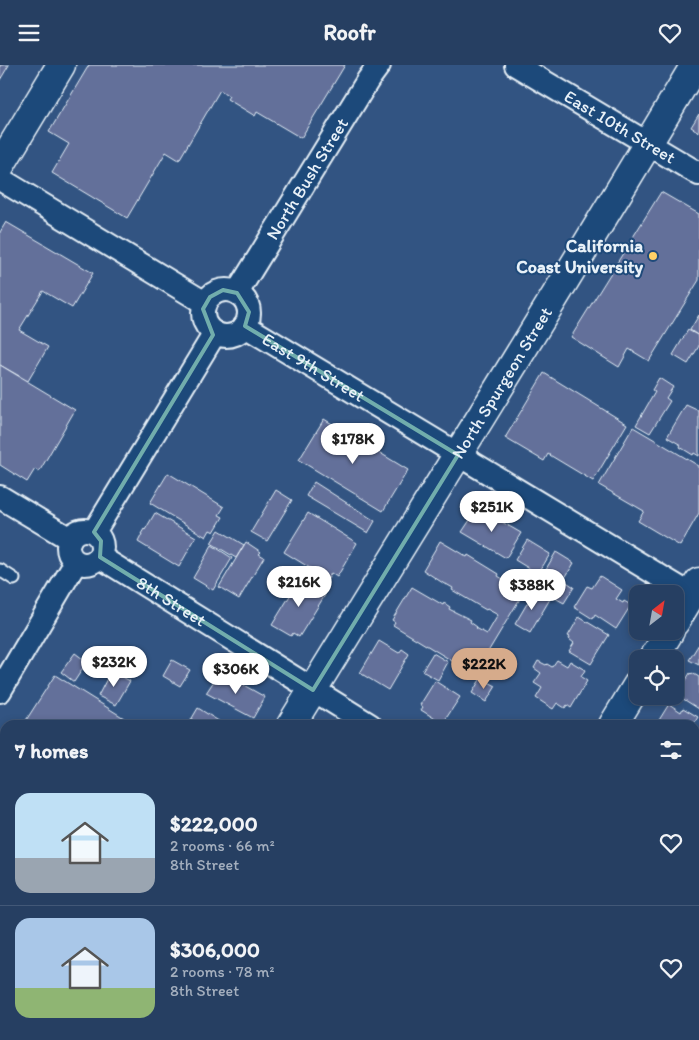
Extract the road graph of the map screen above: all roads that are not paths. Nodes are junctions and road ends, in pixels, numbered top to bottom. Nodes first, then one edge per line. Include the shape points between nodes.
1 (61, 65) edge
2 (379, 65) edge
3 (516, 65) edge
4 (695, 65) edge
5 (649, 143) junction
6 (0, 166) edge
7 (699, 173) edge
8 (0, 179) edge
9 (237, 293) junction
10 (205, 303) junction
11 (245, 326) junction
12 (215, 333) junction
13 (458, 455) junction
14 (0, 497) edge
15 (94, 532) junction
16 (70, 539) junction
17 (100, 557) junction
18 (76, 562) junction
19 (0, 570) edge
20 (14, 579) dead end
21 (695, 589) edge
22 (684, 607) edge
23 (313, 690) junction
24 (0, 691) edge
25 (629, 699) edge
26 (294, 720) edge
27 (362, 720) edge
28 (616, 720) edge

1 - 6 street
2 - 9 street, North Bush Street
3 - 5 street, East 10th Street
4 - 5 street, North Spurgeon Street
5 - 7 street, East 10th Street
5 - 13 street, North Spurgeon Street
8 - 10 street
9 - 10 street via 230,290 216,292
9 - 11 street via 247,304 249,312
10 - 12 street via 203,316 209,329
11 - 12 street via 234,335
11 - 13 street, East 9th Street
12 - 15 street
13 - 21 street, East 9th Street
13 - 23 street, North Spurgeon Street
14 - 16 street
15 - 16 street via 82,530
15 - 17 street via 101,541
16 - 18 street via 68,551
17 - 18 street via 91,564
17 - 23 street, 8th Street
18 - 24 street
19 - 20 lane
21 - 22 street
23 - 26 street, North Spurgeon Street
23 - 27 street, 8th Street
25 - 28 street

